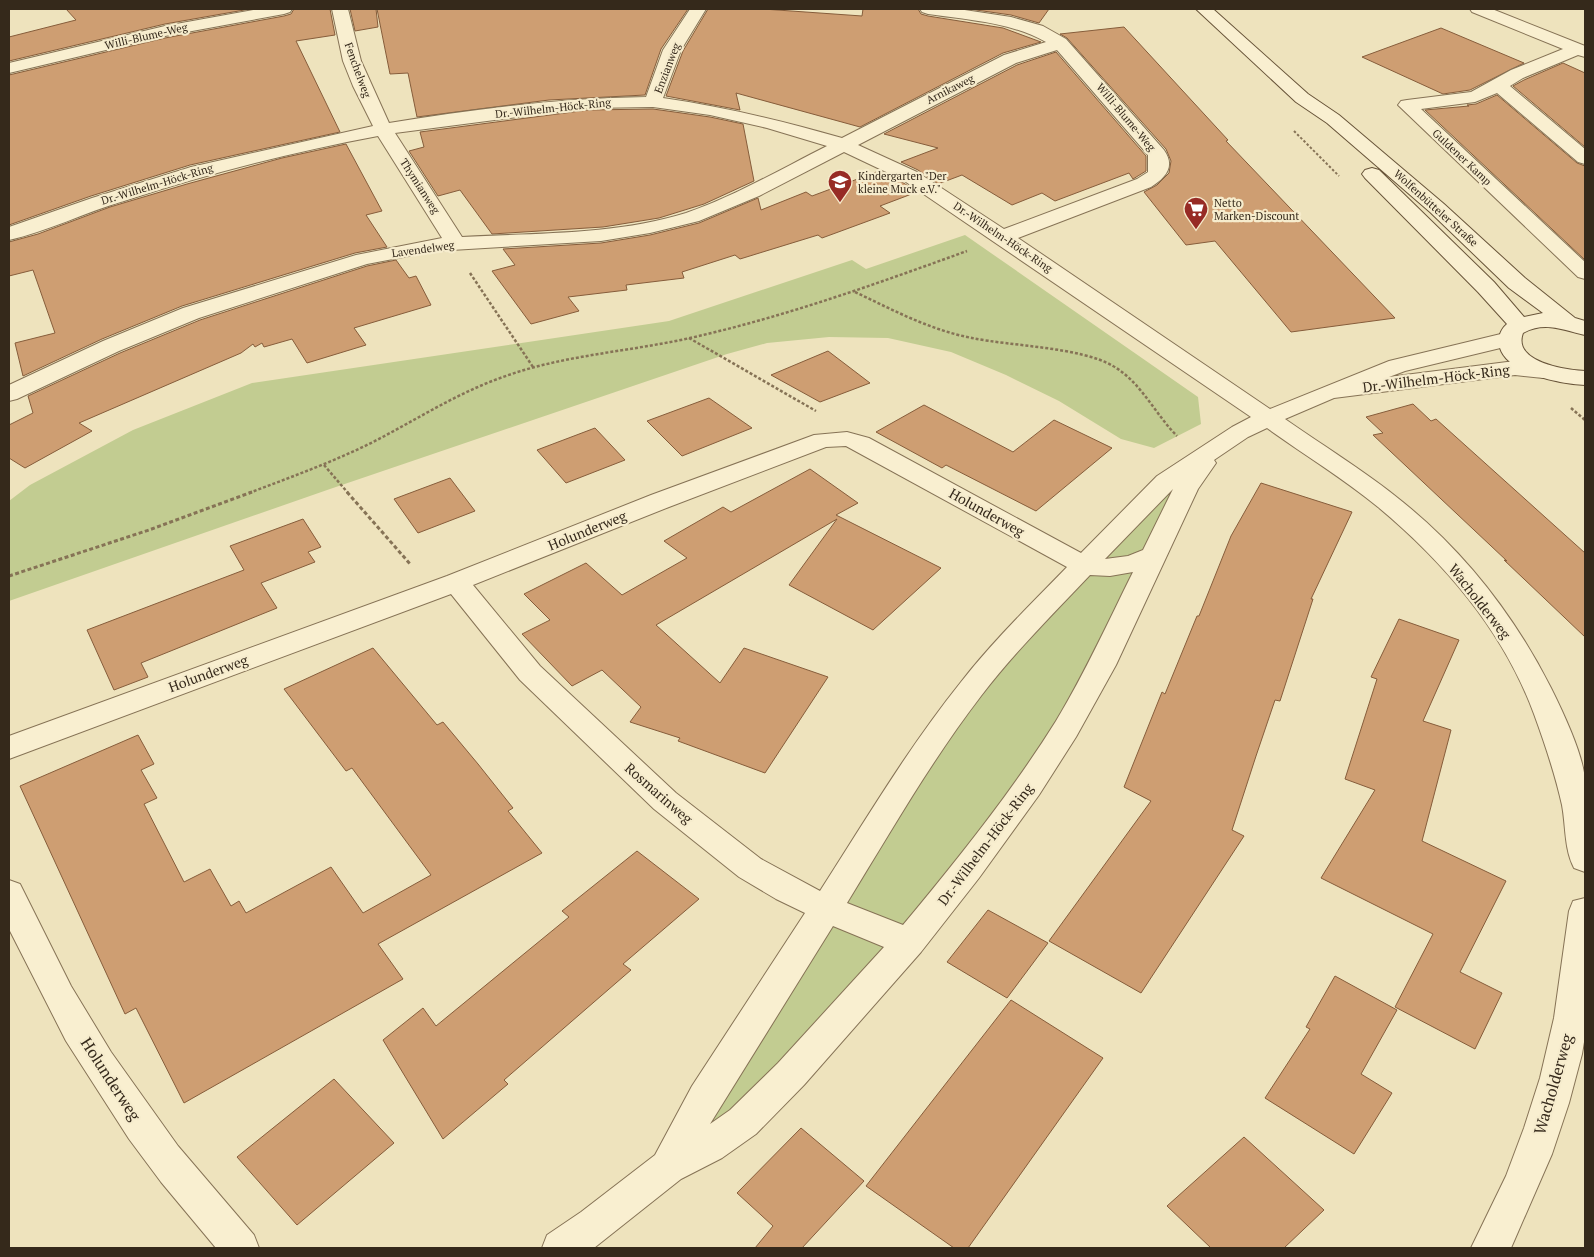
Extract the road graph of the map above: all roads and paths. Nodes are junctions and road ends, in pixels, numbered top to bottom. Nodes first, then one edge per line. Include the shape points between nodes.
1 (284, 9) edge
2 (340, 9) edge
3 (698, 9) edge
4 (928, 9) edge
5 (1204, 9) edge
6 (1478, 9) edge
7 (1060, 43) junction
8 (1582, 50) edge
9 (9, 68) edge
10 (1498, 85) junction
11 (1302, 98) junction
12 (653, 102) junction
13 (384, 129) junction
14 (844, 145) junction
15 (1585, 158) edge
16 (9, 234) edge
17 (1002, 237) junction
18 (456, 244) junction
19 (1585, 273) edge
20 (855, 292) junction
21 (1576, 325) edge
22 (1514, 332) junction
23 (689, 338) junction
24 (533, 367) junction
25 (1543, 371) junction
26 (1580, 383) edge
27 (1328, 392) junction
28 (9, 394) edge
29 (1268, 418) junction
30 (860, 443) junction
31 (1208, 454) junction
32 (324, 465) junction
33 (1154, 556) junction
34 (1083, 565) junction
35 (9, 576) edge
36 (445, 586) junction
37 (9, 748) edge
38 (1585, 859) edge
39 (9, 893) edge
40 (827, 909) junction
41 (1585, 911) edge
42 (909, 942) junction
43 (668, 1168) junction
44 (240, 1248) edge
45 (561, 1248) edge
46 (1490, 1248) edge

1 - 9 street, Willi-Blume-Weg via 165,31
2 - 13 street, Fenchelweg via 352,61
3 - 12 street, Enzianweg via 672,50
4 - 7 street, Willi-Blume-Weg via 1011,22 1037,30
5 - 11 street, Wolfenbütteler Straße
6 - 8 street, Guldener Kamp
7 - 14 street, Arnikaweg via 1010,59
7 - 17 street, Willi-Blume-Weg via 1157,154 1160,169 1144,183
8 - 10 street, Guldener Kamp via 1517,74
10 - 15 street
10 - 19 street, Guldener Kamp via 1476,97 1408,105
11 - 21 street, Wolfenbütteler Straße via 1333,119 1437,208 1517,283
11 - 22 street, Wolfenbütteler Straße via 1320,122 1486,287
12 - 13 street, Dr.-Wilhelm-Höck-Ring via 588,103
12 - 14 street, Dr.-Wilhelm-Höck-Ring via 742,115
13 - 16 street, Dr.-Wilhelm-Höck-Ring via 178,176
13 - 18 street, Thymianweg
14 - 17 street, Dr.-Wilhelm-Höck-Ring via 910,176
14 - 18 street, Lavendelweg via 729,203 674,222 601,235
17 - 20 path
17 - 29 street, Dr.-Wilhelm-Höck-Ring
18 - 24 path via 460,259
18 - 28 street, Lavendelweg via 410,249 363,260 218,304 156,327
20 - 23 path
20 - 31 path via 940,330 976,339 1085,356 1112,365 1136,384 1164,424
21 - 22 street, Wolfenbütteler Straße via 1540,320
22 - 25 street, Wolfenbütteler Straße via 1510,345 1514,353
22 - 27 street, Dr.-Wilhelm-Höck-Ring via 1396,366
23 - 24 path
23 - 30 path via 842,425
24 - 32 path via 473,388
25 - 26 street, Wolfenbütteler Straße
25 - 27 street, Dr.-Wilhelm-Höck-Ring via 1515,368
27 - 29 street, Dr.-Wilhelm-Höck-Ring
29 - 31 street, Dr.-Wilhelm-Höck-Ring
29 - 38 street, Wacholderweg via 1386,501 1437,548 1489,607 1528,671 1560,740 1579,810
30 - 34 street, Holunderweg
30 - 36 street, Holunderweg via 833,439 807,445
31 - 33 street, Dr.-Wilhelm-Höck-Ring via 1186,488
31 - 34 street, Dr.-Wilhelm-Höck-Ring via 1166,482
32 - 35 path via 149,530
32 - 36 path
33 - 34 street, Holunderweg via 1133,564 1095,569
33 - 42 street, Dr.-Wilhelm-Höck-Ring via 1102,665 1066,729 968,870
34 - 40 street, Dr.-Wilhelm-Höck-Ring via 971,689 934,739
36 - 37 street, Holunderweg
36 - 40 street, Rosmarinweg via 530,673 665,801 750,868
39 - 44 street, Holunderweg via 64,1004 104,1071 165,1158
40 - 42 street, Rosmarinweg
40 - 43 street, Dr.-Wilhelm-Höck-Ring via 705,1098
41 - 46 street, Wacholderweg via 1572,1014 1556,1085 1526,1171
42 - 43 street, Dr.-Wilhelm-Höck-Ring via 791,1074 743,1122 709,1146
43 - 45 street, Dr.-Wilhelm-Höck-Ring

